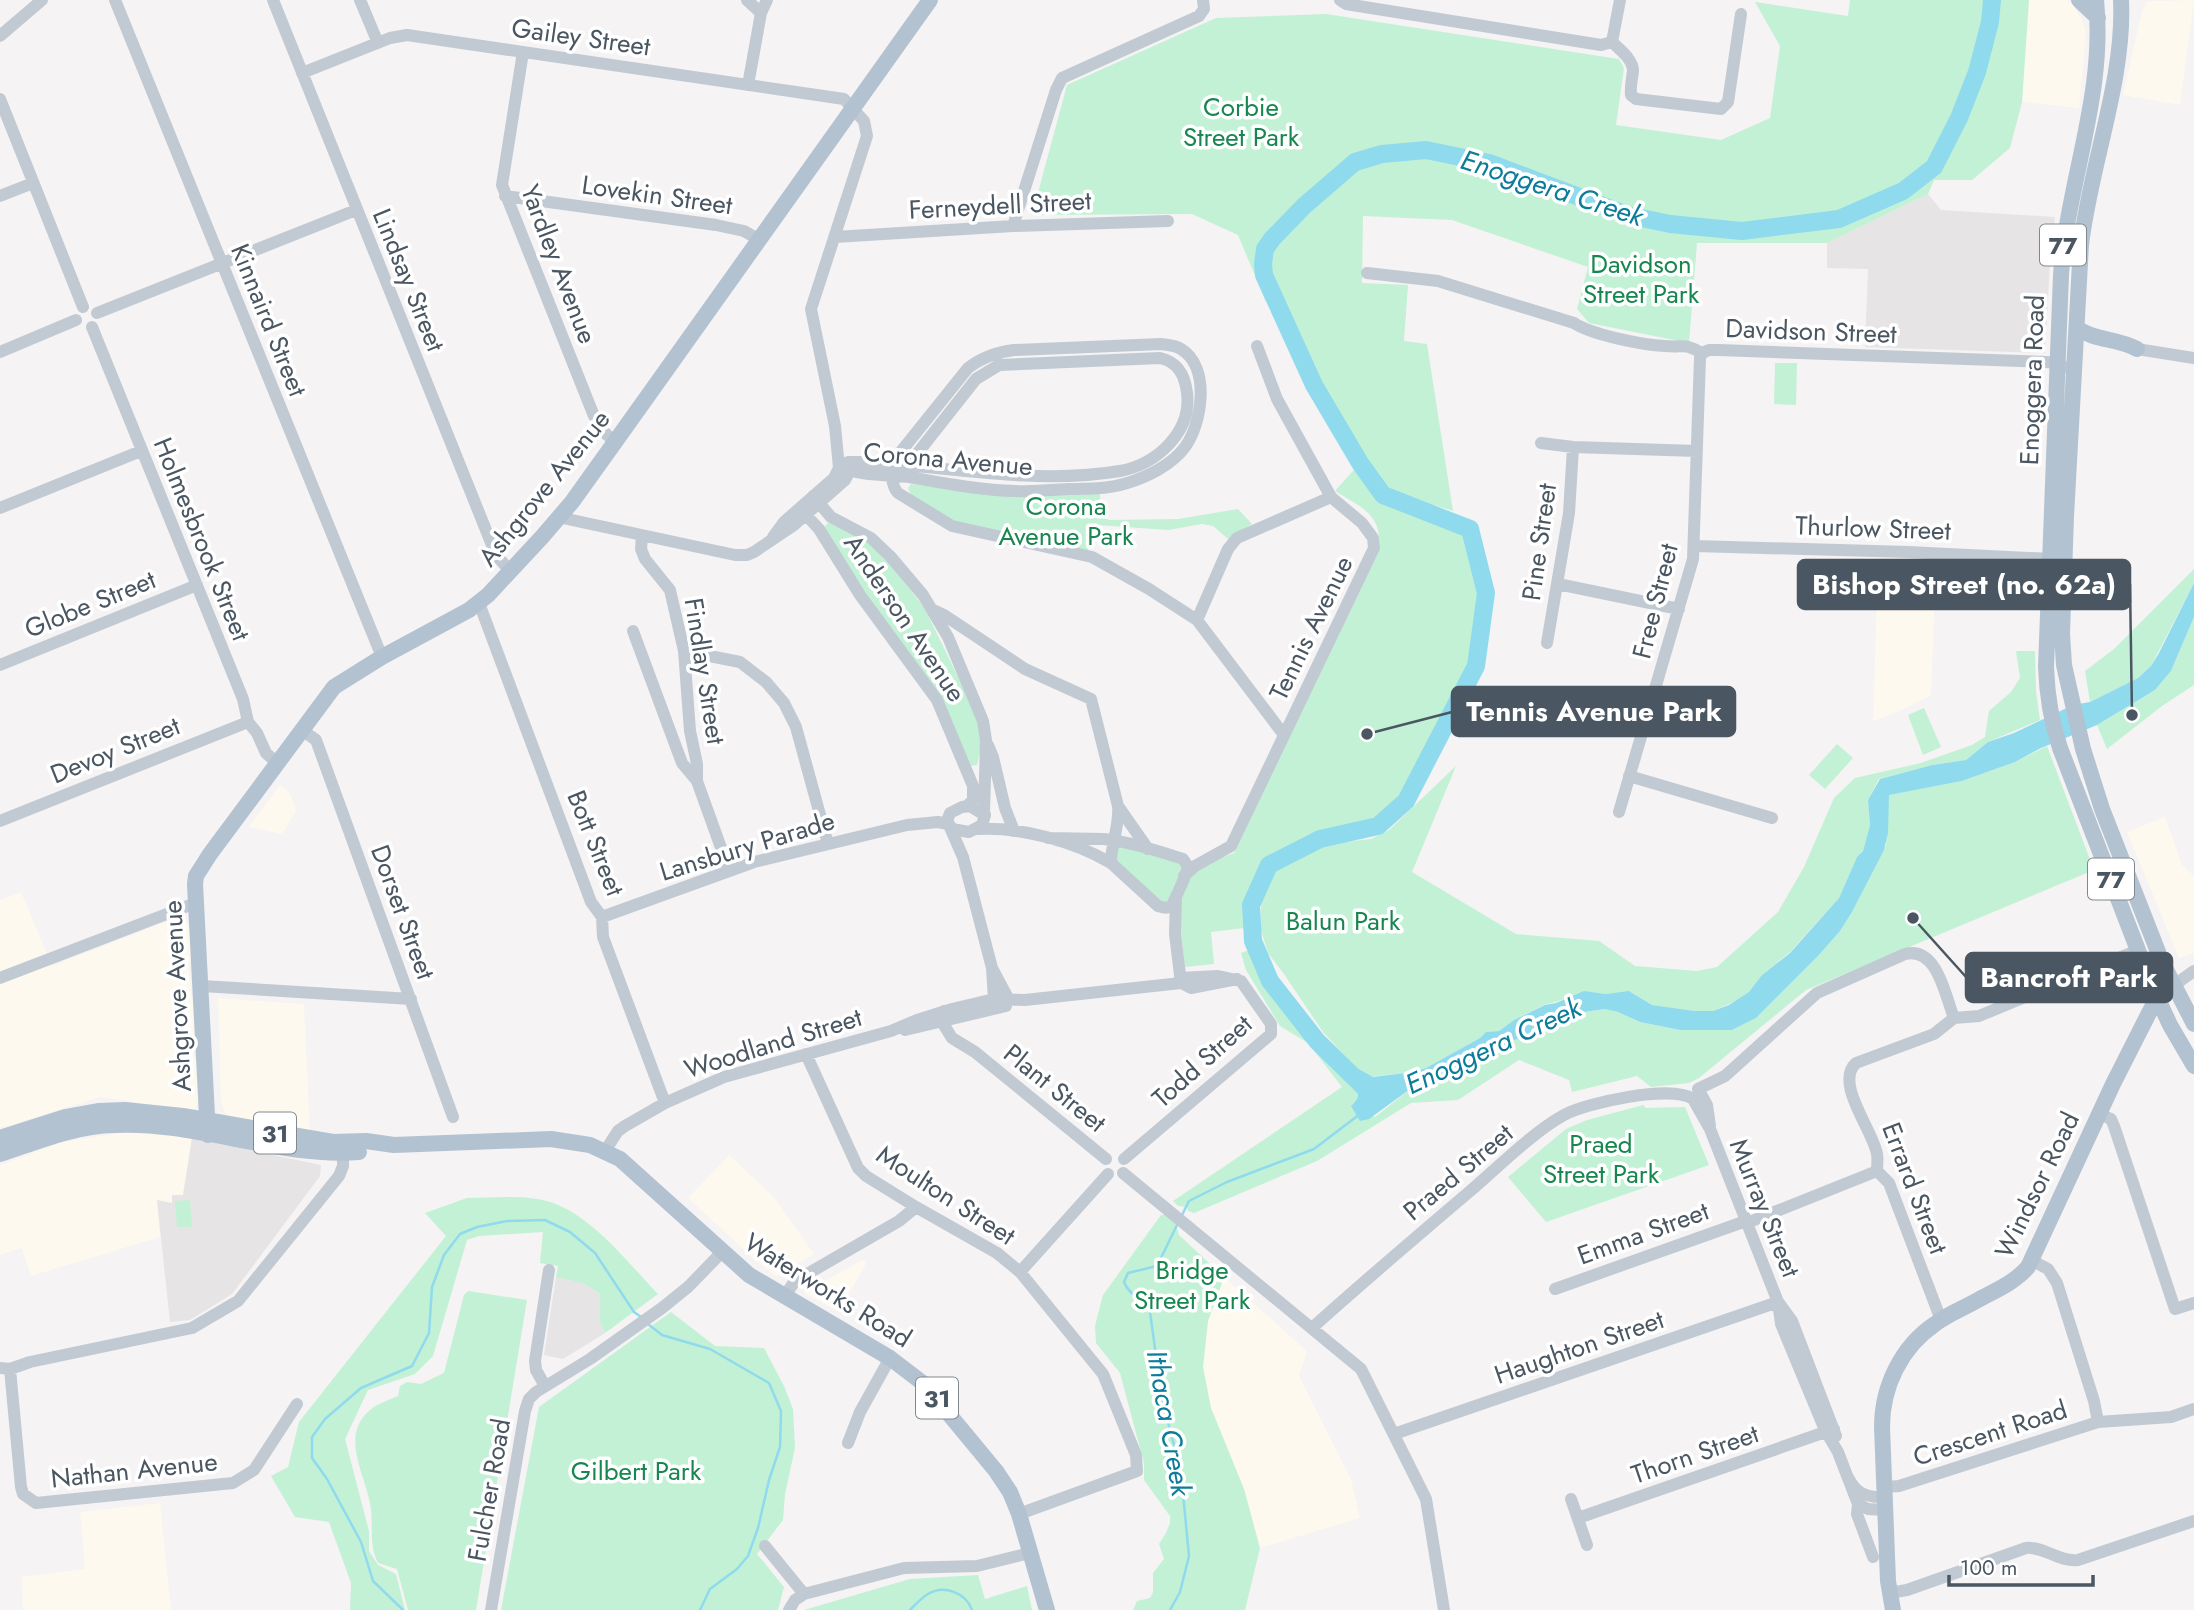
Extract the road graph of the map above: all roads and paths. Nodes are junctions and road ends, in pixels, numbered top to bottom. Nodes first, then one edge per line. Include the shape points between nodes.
1 (42, 0) edge
2 (115, 0) edge
3 (272, 0) edge
4 (360, 0) edge
5 (747, 0) edge
6 (767, 0) edge
7 (930, 0) edge
8 (1203, 0) edge
9 (1620, 0) edge
10 (2079, 0) edge
11 (2096, 0) edge
12 (2121, 0) edge
13 (2135, 0) edge
14 (1343, 2) edge
15 (761, 13) junction
16 (2098, 18) junction
17 (2122, 19) junction
18 (1744, 23) dead end
19 (0, 36) edge
20 (1612, 42) junction
21 (378, 43) junction
22 (523, 52) junction
23 (302, 73) junction
24 (748, 85) junction
25 (0, 99) edge
26 (854, 110) junction
27 (33, 183) junction
28 (0, 196) edge
29 (505, 196) junction
30 (356, 210) junction
31 (1168, 221) dead end
32 (1013, 226) junction
33 (835, 237) junction
34 (758, 239) junction
35 (222, 263) junction
36 (1367, 273) dead end
37 (83, 307) junction
38 (97, 313) junction
39 (76, 320) junction
40 (92, 327) junction
41 (2077, 332) junction
42 (1257, 346) dead end
43 (2137, 349) joint
44 (0, 352) edge
45 (1702, 354) junction
46 (2194, 358) edge
47 (2057, 363) junction
48 (2075, 377) junction
49 (615, 442) junction
50 (1541, 443) dead end
51 (1573, 447) junction
52 (141, 451) junction
53 (1697, 451) junction
54 (846, 467) junction
55 (898, 469) junction
56 (1331, 497) junction
57 (816, 500) junction
58 (0, 508) edge
59 (802, 512) junction
60 (558, 517) junction
61 (837, 521) junction
62 (821, 532) junction
63 (642, 536) junction
64 (1695, 546) junction
65 (2050, 559) junction
66 (512, 572) junction
67 (1558, 584) junction
68 (197, 585) junction
69 (479, 603) junction
70 (1679, 609) junction
71 (933, 611) junction
72 (1197, 620) junction
73 (633, 631) dead end
74 (971, 634) junction
75 (948, 637) junction
76 (1547, 643) dead end
77 (684, 651) junction
78 (382, 657) junction
79 (0, 665) edge
80 (248, 722) junction
81 (302, 730) junction
82 (1284, 735) junction
83 (986, 742) junction
84 (277, 764) junction
85 (984, 768) junction
86 (966, 769) junction
87 (1629, 776) junction
88 (697, 781) junction
89 (1118, 806) junction
90 (963, 807) junction
91 (1619, 812) dead end
92 (985, 815) junction
93 (1772, 818) dead end
94 (0, 821) edge
95 (907, 825) junction
96 (948, 825) junction
97 (976, 830) junction
98 (1014, 831) junction
99 (1048, 838) junction
100 (1112, 840) junction
101 (828, 844) junction
102 (1149, 850) junction
103 (1212, 856) junction
104 (962, 857) junction
105 (1179, 858) junction
106 (1111, 863) junction
107 (729, 870) junction
108 (1184, 876) junction
109 (1177, 895) junction
110 (198, 902) junction
111 (1158, 906) junction
112 (602, 917) junction
113 (1175, 934) junction
114 (2138, 950) junction
115 (2194, 971) edge
116 (0, 978) edge
117 (1180, 980) junction
118 (1242, 983) joint
119 (202, 986) junction
120 (2173, 986) junction
121 (411, 999) junction
122 (2158, 1000) junction
123 (1001, 1002) junction
124 (946, 1017) junction
125 (1954, 1018) junction
126 (2194, 1024) edge
127 (806, 1054) junction
128 (2194, 1066) edge
129 (1698, 1095) junction
130 (665, 1102) junction
131 (2099, 1114) junction
132 (453, 1117) dead end
133 (208, 1128) junction
134 (0, 1138) edge
135 (343, 1147) junction
136 (605, 1151) junction
137 (0, 1154) edge
138 (1106, 1159) junction
139 (1124, 1159) junction
140 (1877, 1171) junction
141 (1123, 1173) junction
142 (1108, 1174) junction
143 (916, 1207) junction
144 (1747, 1222) junction
145 (722, 1252) junction
146 (2031, 1260) junction
147 (549, 1270) dead end
148 (1020, 1272) junction
149 (1555, 1289) dead end
150 (784, 1297) junction
151 (1778, 1302) junction
152 (2194, 1303) edge
153 (1941, 1320) junction
154 (1312, 1328) junction
155 (890, 1358) junction
156 (5, 1368) edge
157 (545, 1386) junction
158 (297, 1404) dead end
159 (2194, 1409) edge
160 (2098, 1422) junction
161 (1830, 1430) junction
162 (1394, 1434) junction
163 (848, 1443) dead end
164 (1846, 1473) junction
165 (1885, 1498) junction
166 (1571, 1499) dead end
167 (1858, 1504) junction
168 (1019, 1514) junction
169 (1578, 1518) junction
170 (2194, 1521) edge
171 (1587, 1545) dead end
172 (765, 1546) dead end
173 (1031, 1553) junction
174 (1872, 1557) dead end
175 (1889, 1593) junction
176 (804, 1594) junction
177 (491, 1610) edge
178 (789, 1610) edge
179 (1047, 1610) edge
180 (1444, 1610) edge
181 (1894, 1610) edge

1 - 19 street
2 - 35 street, Kinnaird Street
3 - 23 street, Lindsay Street
4 - 21 street
5 - 15 street
6 - 15 street
7 - 26 main road, Ashgrove Avenue
8 - 32 street via 1199,16 1062,78
9 - 20 street
10 - 16 main road
11 - 16 main road, Enoggera Road / 77
12 - 17 main road, Enoggera Road / 77
13 - 17 main road
14 - 20 street via 1601,46
15 - 24 street
16 - 47 main road, Enoggera Road / 77 via 2091,103 2062,253
17 - 41 main road, Enoggera Road / 77 via 2083,225
18 - 20 street via 1728,102 1721,109 1636,99 1630,90 1631,61
21 - 22 street, Gailey Street via 407,35
21 - 23 street, Gailey Street
22 - 24 street, Gailey Street
22 - 29 street, Yardley Avenue via 502,176
23 - 30 street, Lindsay Street
24 - 26 street, Gailey Street via 844,99
25 - 27 street
26 - 33 street via 864,121 867,136
26 - 34 main road, Ashgrove Avenue
27 - 28 street
27 - 37 street
29 - 34 street, Lovekin Street via 716,225
29 - 49 street, Yardley Avenue via 594,416
30 - 35 street
30 - 66 street, Lindsay Street via 495,555
31 - 32 street, Ferneydell Street
32 - 33 street, Ferneydell Street
33 - 54 street via 811,309 835,426 846,449
34 - 49 main road, Ashgrove Avenue
35 - 38 street
35 - 78 street, Kinnaird Street
36 - 45 street, Davidson Street via 1438,281 1584,330 1664,346 1687,345
37 - 38 street via 92,307
37 - 39 street
38 - 40 street
39 - 40 street via 83,327
39 - 44 street
40 - 52 street, Holmesbrook Street
41 - 43 main road
41 - 47 street via 2066,356
41 - 48 main road, Enoggera Road / 77
42 - 56 street, Tennis Avenue via 1277,399
43 - 46 street
45 - 47 street, Davidson Street via 1719,350
45 - 53 street, Free Street
47 - 48 street
47 - 65 main road, Enoggera Road / 77
48 - 120 main road, Enoggera Road / 77 via 2063,616 2066,678 2106,819
49 - 60 main road, Ashgrove Avenue
50 - 51 street
51 - 53 street
51 - 67 street, Pine Street
52 - 58 street
52 - 68 street, Holmesbrook Street
53 - 64 street, Free Street
54 - 55 street, Corona Avenue
54 - 57 street
55 - 55 street, Corona Avenue via 966,486 1030,491 1128,483 1171,461 1185,448 1198,425 1199,379 1188,355 1173,345 1150,351 1008,351 968,368 902,450
55 - 72 street via 896,491 948,524 1100,559
56 - 72 street via 1237,538
56 - 82 street, Tennis Avenue via 1362,523 1374,548
57 - 59 street
57 - 61 street, Anderson Avenue
59 - 62 street, Anderson Avenue
59 - 63 street via 784,522 754,552 741,555
60 - 63 street
60 - 66 main road, Ashgrove Avenue
61 - 62 street, Anderson Avenue via 825,521
61 - 71 street, Anderson Avenue via 880,546
62 - 86 street, Anderson Avenue via 937,700
63 - 77 street, Findlay Street via 645,559 670,590
64 - 65 street, Thurlow Street
64 - 70 street, Free Street
65 - 114 main road, Enoggera Road / 77 via 2047,682 2052,719
66 - 69 main road, Ashgrove Avenue
67 - 70 street
67 - 76 street, Pine Street
68 - 79 street, Globe Street
68 - 80 street, Holmesbrook Street
69 - 78 main road, Ashgrove Avenue
69 - 112 street, Bott Street via 591,902
70 - 87 street, Free Street
71 - 74 street
71 - 75 street, Anderson Avenue
72 - 82 street
73 - 88 street, Findlay Street via 681,763
74 - 75 street via 953,629
74 - 89 street via 1025,669 1091,699
75 - 83 street, Anderson Avenue via 982,715
77 - 88 street, Findlay Street
77 - 101 street via 740,662 784,703 796,727
78 - 81 main road, Ashgrove Avenue via 334,687
80 - 84 street, Holmesbrook Street
80 - 94 street, Devoy Street
81 - 84 main road, Ashgrove Avenue
81 - 121 street, Dorset Street via 316,740
82 - 103 street, Tennis Avenue via 1230,847
83 - 85 street, Anderson Avenue
83 - 98 street, Anderson Avenue
84 - 110 main road, Ashgrove Avenue via 196,876
85 - 86 street via 977,774
85 - 92 street, Anderson Avenue
86 - 90 street, Anderson Avenue via 974,792 973,801
87 - 91 street, Free Street
87 - 93 street
88 - 107 street, Findlay Street
89 - 100 street
89 - 102 street
90 - 92 street
90 - 95 street, Lansbury Parade
90 - 96 street via 950,813
92 - 97 street
92 - 98 street
95 - 96 street, Lansbury Parade
95 - 101 street, Lansbury Parade
96 - 97 street via 960,832
96 - 104 street
97 - 98 street
97 - 104 street via 965,840
98 - 99 street
99 - 100 street
99 - 106 street
100 - 102 street
100 - 106 street
101 - 107 street, Lansbury Parade
102 - 105 street
103 - 105 street
103 - 108 street, Tennis Avenue
104 - 123 street
105 - 108 street via 1187,865
106 - 111 street
107 - 112 street, Lansbury Parade
108 - 109 street
109 - 111 street via 1169,907
109 - 113 street
110 - 116 street
110 - 119 main road, Ashgrove Avenue
111 - 113 street
112 - 130 street, Bott Street via 603,937
113 - 117 street
114 - 122 main road, 77
114 - 125 street via 1979,1016
115 - 120 street
117 - 118 street, Woodland Street via 1191,988
117 - 123 street, Woodland Street
118 - 139 street, Todd Street via 1272,1025 1270,1037
119 - 121 street
119 - 133 main road, Ashgrove Avenue
120 - 122 main road, Windsor Road
120 - 126 main road, 77
121 - 132 street, Dorset Street
122 - 128 main road, 77
122 - 131 main road, Windsor Road
123 - 124 street, Woodland Street
124 - 127 street, Woodland Street via 922,1027
124 - 138 street, Plant Street via 975,1052
125 - 129 street via 1931,962 1909,953 1811,996 1715,1089
125 - 140 street, Errard Street via 1934,1034 1856,1063 1848,1074 1877,1153
127 - 130 street, Woodland Street via 724,1077
127 - 143 street, Moulton Street via 858,1168
129 - 144 street, Murray Street
129 - 154 street, Praed Street via 1684,1088 1586,1107 1554,1121
130 - 136 street, Woodland Street via 621,1129
131 - 146 main road, Windsor Road
131 - 152 street via 2115,1126 2175,1310
133 - 134 main road, Waterworks Road / 31 via 151,1112 98,1111
133 - 135 main road, Waterworks Road / 31
133 - 137 main road, Waterworks Road / 31 via 103,1125
135 - 136 main road, Waterworks Road / 31 via 366,1151 394,1144 551,1139
135 - 156 street via 342,1169 334,1183 238,1301 192,1328
136 - 145 main road, Waterworks Road / 31 via 638,1173
138 - 139 street via 1115,1155
138 - 142 street
139 - 141 street
140 - 144 street, Emma Street
140 - 153 street, Errard Street via 1889,1183
141 - 142 street via 1116,1177
141 - 154 street
142 - 148 street
143 - 148 street, Moulton Street via 997,1253
143 - 150 street via 900,1221 795,1281
144 - 149 street, Emma Street
144 - 151 street, Murray Street
145 - 150 main road, Waterworks Road / 31
145 - 157 street, Fulcher Road via 662,1308
146 - 153 main road, Windsor Road via 2017,1279
146 - 160 street, Crescent Road via 2048,1269 2057,1283
147 - 157 street via 534,1362
148 - 168 street, Moulton Street via 1103,1374 1136,1455 1137,1471
150 - 155 main road, Waterworks Road / 31
151 - 161 street, Murray Street via 1791,1321
151 - 162 street, Haughton Street
153 - 165 main road, Windsor Road via 1927,1330 1892,1374 1882,1418
154 - 162 street via 1361,1369
155 - 163 street
155 - 168 main road, Waterworks Road / 31 via 932,1392 1003,1481
156 - 158 street, Nathan Avenue via 21,1487 36,1503 233,1483 254,1470
157 - 177 street, Fulcher Road via 526,1407
159 - 160 street via 2171,1417
160 - 165 street, Crescent Road via 1899,1486
161 - 164 street, Murray Street
161 - 169 street, Thorn Street
162 - 180 street via 1426,1499
164 - 165 street, Murray Street via 1853,1488 1862,1494
164 - 167 street, Murray Street
165 - 167 street via 1868,1508
165 - 175 main road, Windsor Road
166 - 169 street
167 - 174 street, Murray Street via 1857,1514
168 - 173 main road, Waterworks Road / 31
169 - 171 street
170 - 175 street via 2078,1560 2026,1548
172 - 176 street
173 - 176 street via 969,1567 904,1568
173 - 179 main road, Waterworks Road / 31
175 - 181 main road, Windsor Road
176 - 178 street

